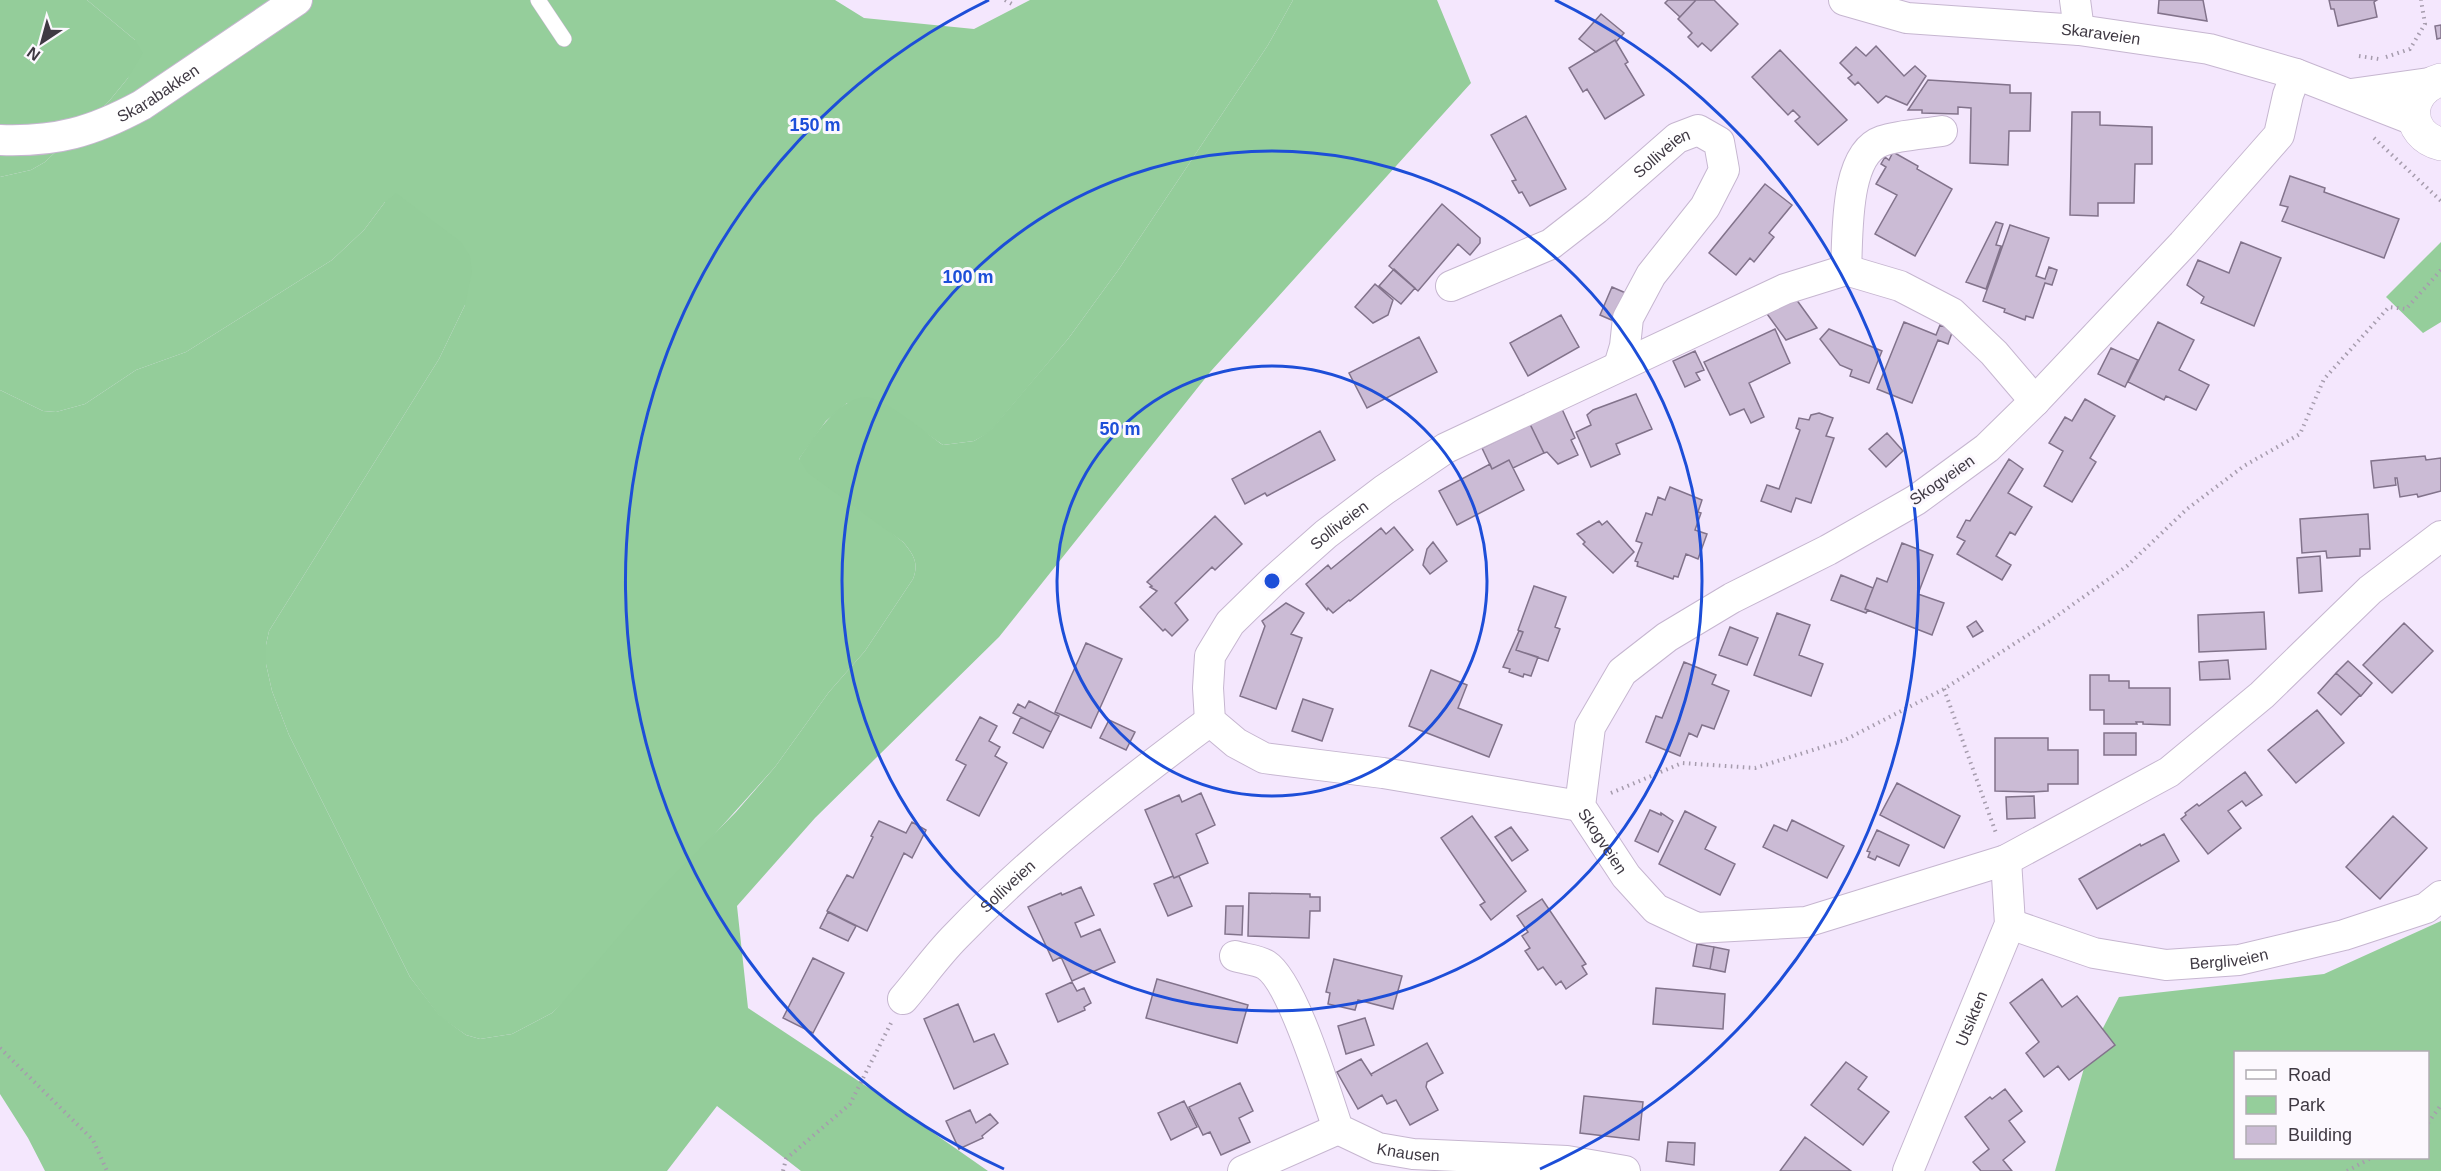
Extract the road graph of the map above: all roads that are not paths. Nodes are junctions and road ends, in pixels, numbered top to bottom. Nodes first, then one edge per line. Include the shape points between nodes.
1 (297, 0) edge
2 (538, 0) edge
3 (1844, 0) edge
4 (2075, 0) edge
5 (2079, 30) junction
6 (564, 39) dead end
7 (2296, 74) junction
8 (2435, 82) edge
9 (2351, 94) junction
10 (2414, 120) junction
11 (1942, 131) dead end
12 (0, 140) edge
13 (2440, 148) edge
14 (1846, 270) junction
15 (1451, 286) dead end
16 (1619, 366) junction
17 (2035, 401) junction
18 (2441, 536) edge
19 (1210, 721) junction
20 (1580, 806) junction
21 (2006, 860) junction
22 (2441, 896) edge
23 (2010, 924) junction
24 (1235, 956) dead end
25 (903, 999) road end
26 (1338, 1129) junction
27 (1243, 1171) edge
28 (1625, 1171) edge
29 (1908, 1171) edge

1 - 12 street, Skarabakken via 119,117 57,138
2 - 6 lane
3 - 5 street, Skaraveien via 1907,18
4 - 5 street
5 - 7 street, Skaraveien via 2209,49
7 - 9 street, Skaraveien
7 - 17 street, Skogveien via 2278,135 2183,244
8 - 9 street, Skaraveien
8 - 10 street via 2418,94
9 - 10 street, Skaraveien
10 - 13 street via 2424,136
11 - 14 street via 1880,142 1859,160 1850,194
14 - 16 street, Solliveien via 1785,289
14 - 17 street via 1900,286 1952,313 1994,353
15 - 16 street, Solliveien via 1551,244 1677,138 1698,130 1719,142 1724,170 1705,207 1651,275 1628,318
16 - 19 street, Solliveien via 1446,447 1317,542 1230,623 1210,656
17 - 20 street, Skogveien via 1987,448 1916,500 1713,609 1667,637 1622,672 1590,727
18 - 21 street, Skogveien via 2370,590 2262,695 2169,772
19 - 20 street via 1236,743 1264,758 1383,773
19 - 25 street, Solliveien via 1123,786 1023,872 956,936
20 - 21 street, Skogveien via 1626,876 1656,909 1697,928 1806,922
21 - 23 street, Utsikten
22 - 23 street, Bergliveien via 2426,908 2344,935 2239,960 2166,965 2094,953
23 - 29 street, Utsikten
24 - 26 street via 1267,966 1282,983 1309,1044
26 - 27 street
26 - 28 street, Knausen via 1378,1148 1413,1154 1567,1161

